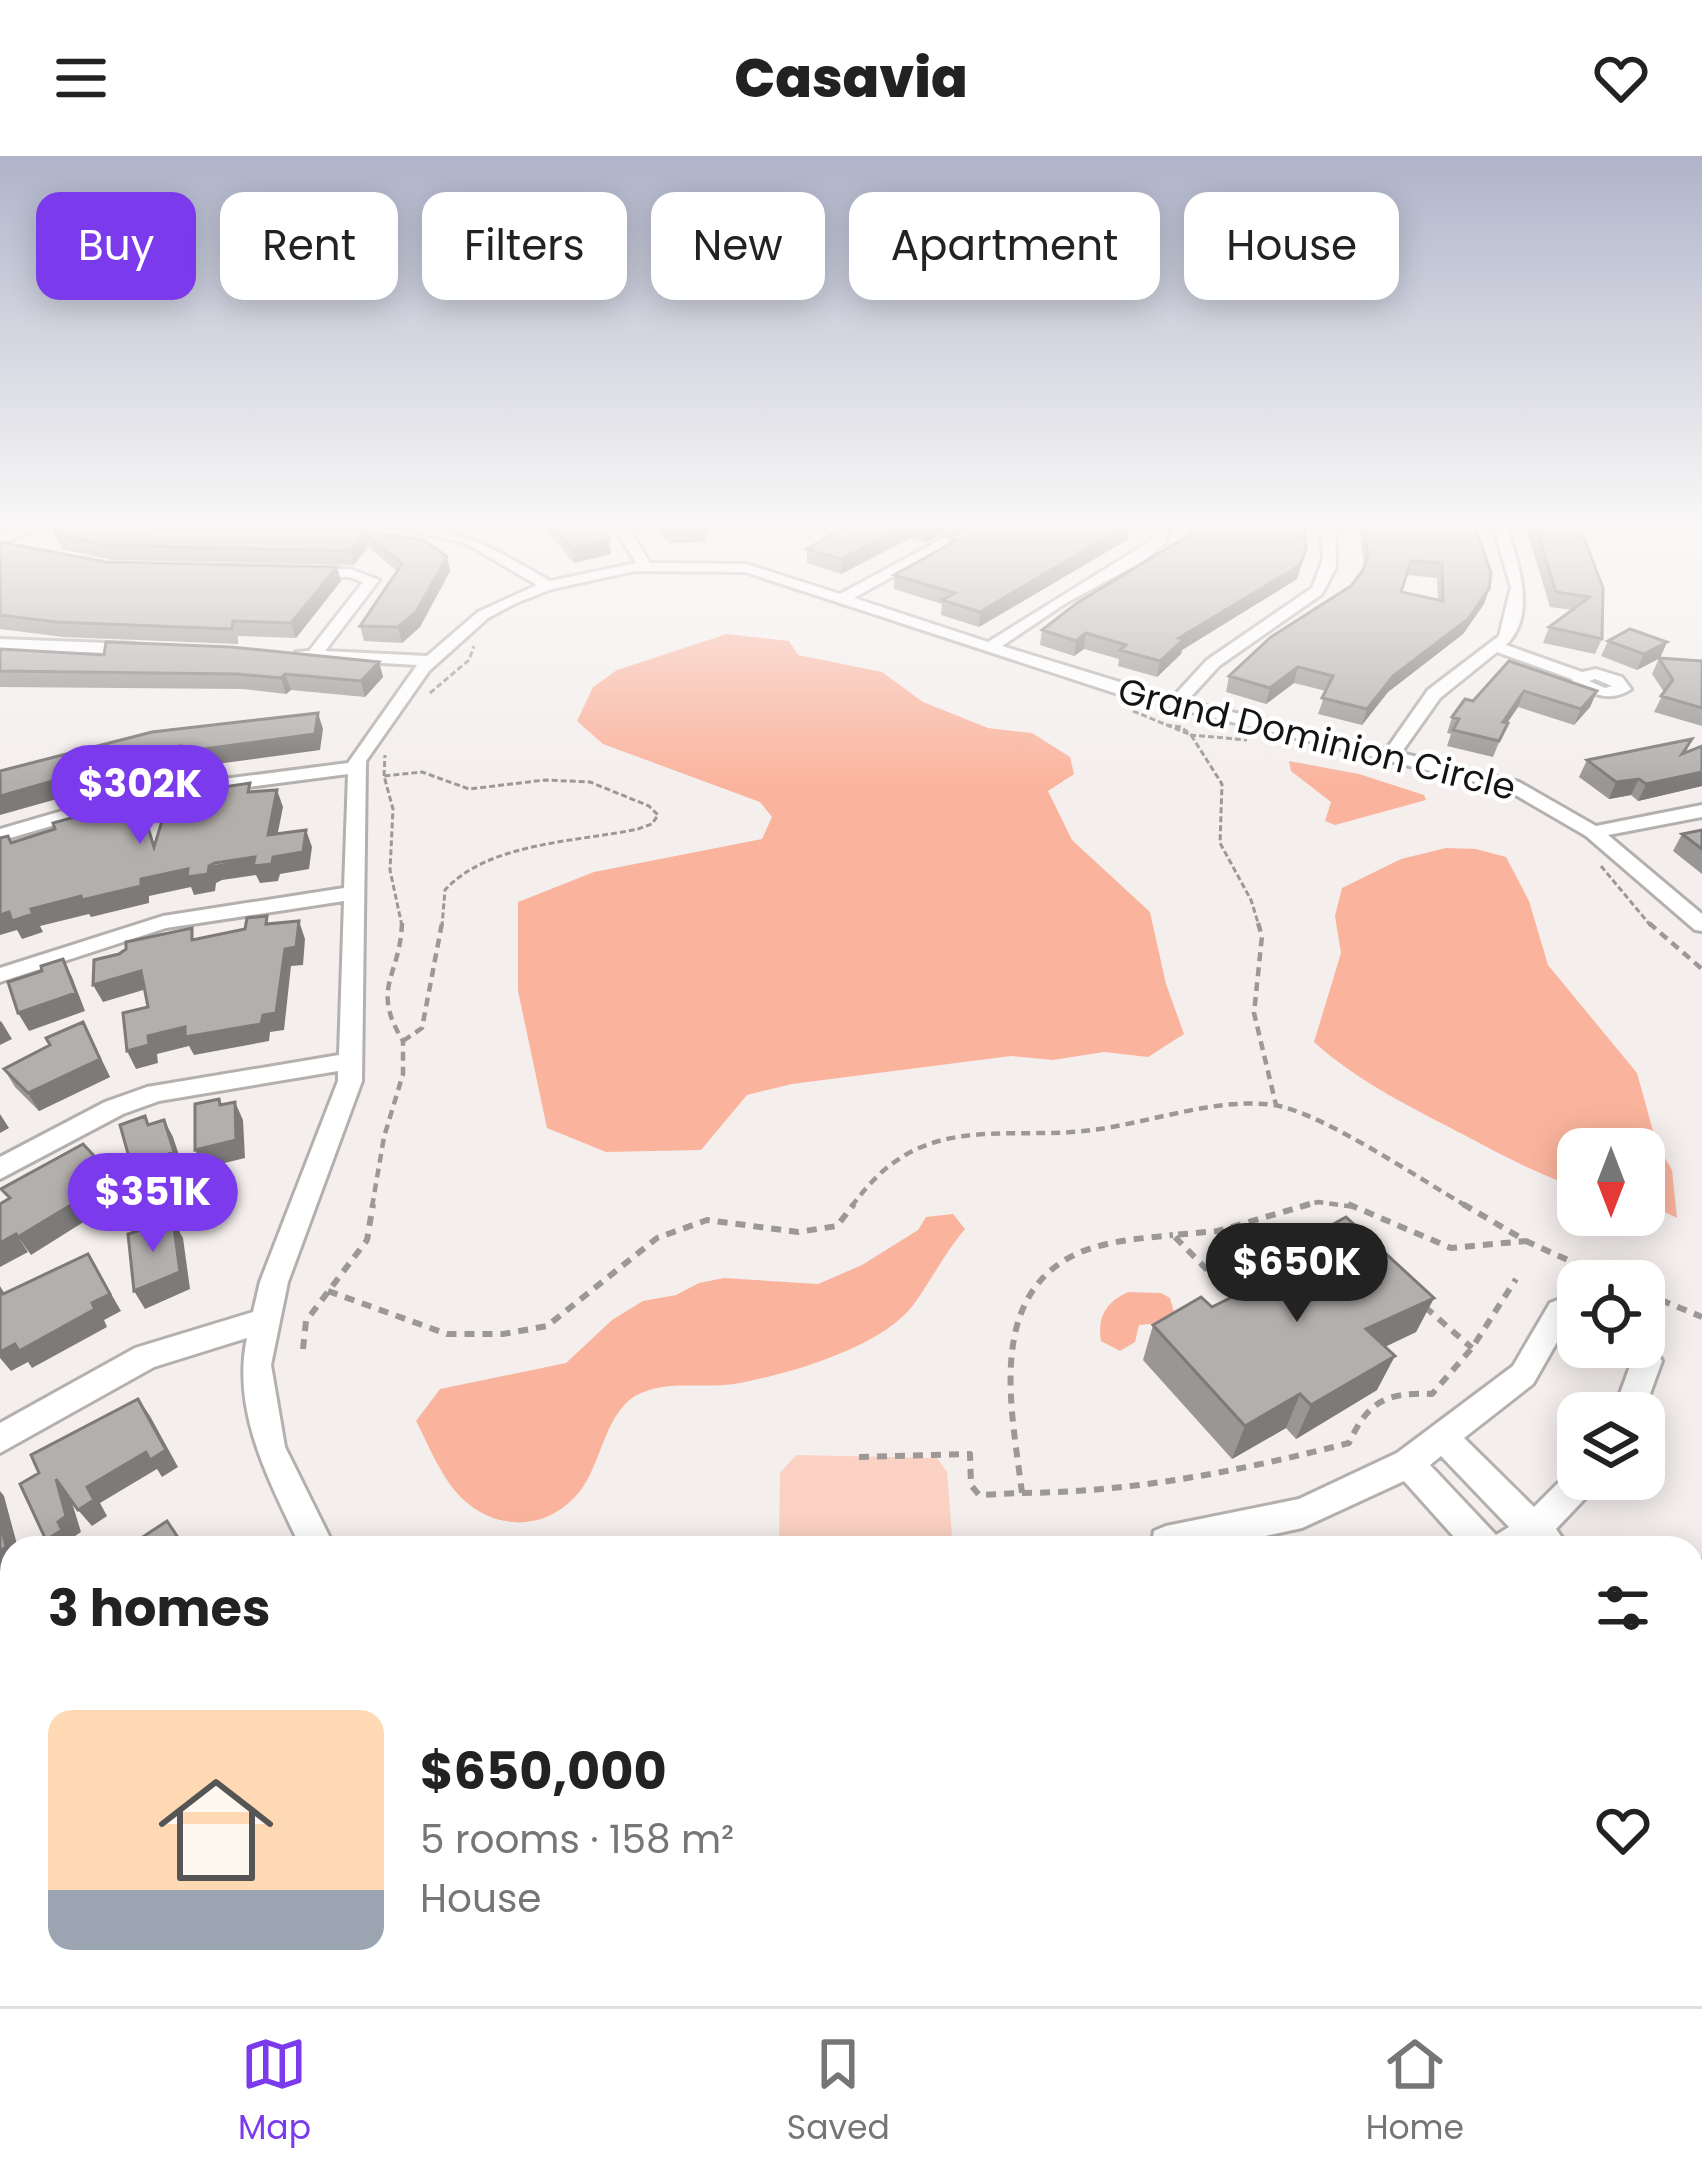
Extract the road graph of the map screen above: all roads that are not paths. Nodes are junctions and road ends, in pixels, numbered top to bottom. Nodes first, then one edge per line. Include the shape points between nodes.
1 (348, 610) edge
2 (493, 610) edge
3 (880, 610) edge
4 (1046, 610) edge
5 (1289, 610) edge
6 (1513, 610) edge
7 (0, 644) edge
8 (1494, 646) junction
9 (991, 647) junction
10 (159, 650) edge
11 (284, 655) edge
12 (313, 656) junction
13 (431, 661) junction
14 (1581, 677) dead end
15 (1175, 704) junction
16 (1390, 756) junction
17 (357, 767) junction
18 (1702, 811) edge
19 (1593, 832) junction
20 (0, 835) edge
21 (354, 893) junction
22 (1702, 925) edge
23 (0, 975) edge
24 (351, 1061) junction
25 (0, 1169) edge
26 (1557, 1316) edge
27 (266, 1320) junction
28 (1445, 1438) junction
29 (0, 1439) edge
30 (1408, 1463) junction
31 (1565, 1500) edge
32 (312, 1536) edge
33 (1195, 1536) edge
34 (1475, 1536) edge
35 (1525, 1536) edge
36 (1535, 1536) edge

1 - 12 street
2 - 13 street, Grand Dominion Circle
3 - 9 street, Grand Dominion Circle
4 - 9 street
5 - 15 street via 1213,663
6 - 8 street via 1506,638
7 - 10 street
8 - 14 street
8 - 16 street via 1434,694
9 - 15 street, Grand Dominion Circle
11 - 12 street
12 - 13 street
13 - 17 street, Grand Dominion Circle
15 - 16 street, Grand Dominion Circle
16 - 19 street, Grand Dominion Circle via 1513,786
17 - 20 street via 131,797
17 - 21 street
18 - 19 street
19 - 22 street, Grand Dominion Circle
21 - 23 street via 163,922
21 - 24 street
24 - 25 street via 157,1093
24 - 27 street
26 - 28 street via 1523,1376
27 - 29 street via 145,1357
27 - 32 street via 256,1365 270,1448
28 - 30 street
28 - 35 street
30 - 33 street via 1302,1514
30 - 34 street
31 - 36 street

